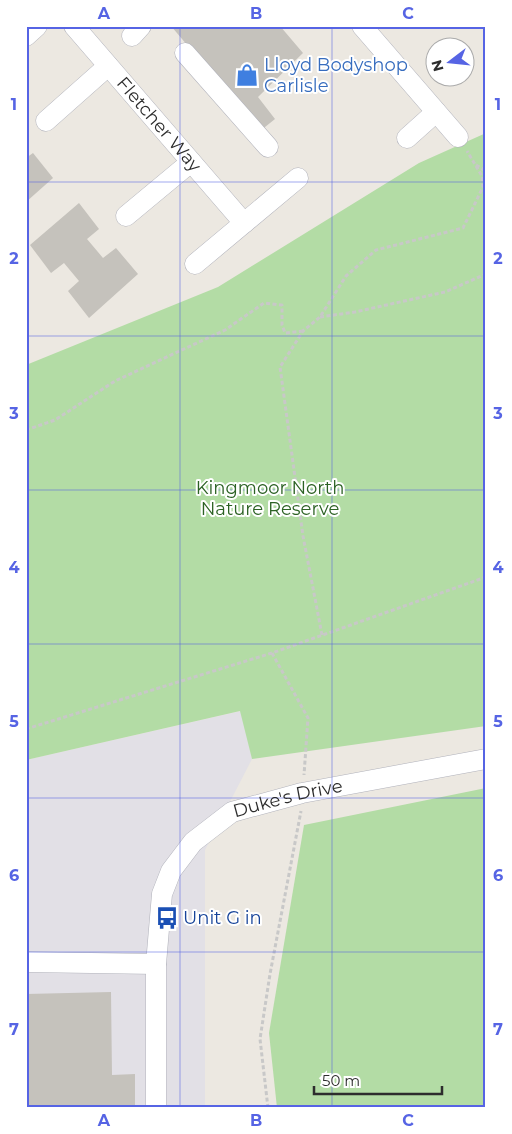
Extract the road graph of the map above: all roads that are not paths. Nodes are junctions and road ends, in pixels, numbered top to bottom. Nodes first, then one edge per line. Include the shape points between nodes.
1 (38, 26) edge
2 (74, 26) edge
3 (362, 26) edge
4 (26, 36) edge
5 (185, 53) dead end
6 (108, 66) junction
7 (436, 112) junction
8 (46, 121) dead end
9 (458, 137) dead end
10 (407, 138) dead end
11 (268, 147) dead end
12 (191, 162) junction
13 (298, 178) dead end
14 (126, 216) dead end
15 (244, 223) junction
16 (195, 264) dead end
17 (486, 759) edge
18 (26, 962) edge
19 (156, 964) junction
20 (156, 1108) edge

1 - 4 street
2 - 6 street, Fletcher Way
3 - 7 street
5 - 11 street
6 - 8 street
6 - 12 street, Fletcher Way
7 - 9 street
7 - 10 street
12 - 14 street
12 - 15 street, Fletcher Way
13 - 15 street
15 - 16 street
17 - 19 street, Duke's Drive via 302,793 232,812 193,842 171,871 162,894
18 - 19 street
19 - 20 street, Duke's Drive

